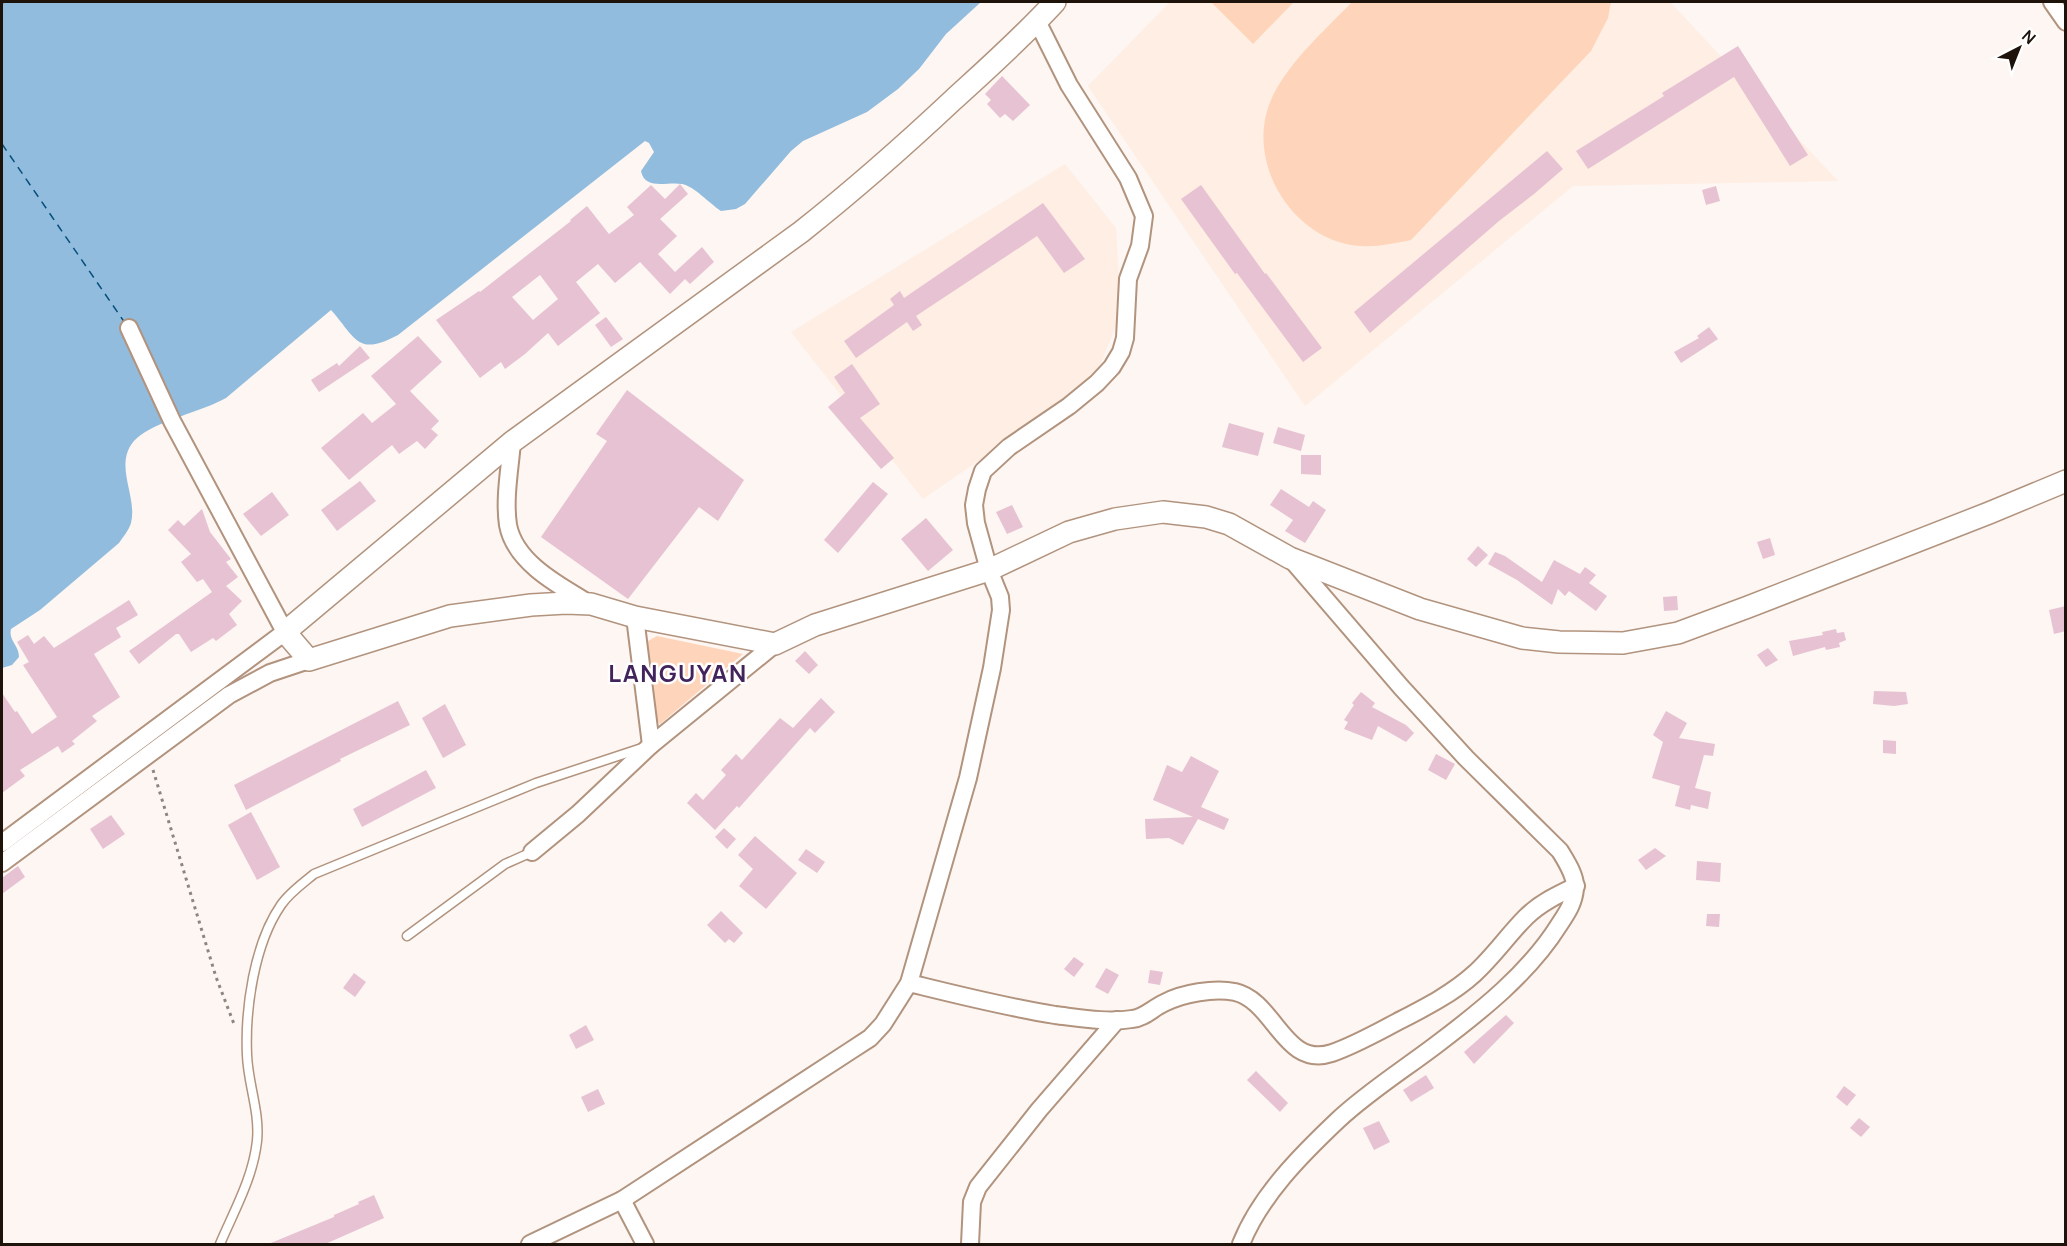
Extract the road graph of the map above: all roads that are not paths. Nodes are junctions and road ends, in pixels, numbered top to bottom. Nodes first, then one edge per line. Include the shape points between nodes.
1 (1055, 2) edge
2 (2052, 2) edge
3 (1037, 21) junction
4 (2066, 22) edge
5 (129, 328) dead end
6 (512, 441) junction
7 (2066, 481) edge
8 (1290, 558) junction
9 (989, 570) junction
10 (591, 604) junction
11 (635, 617) junction
12 (285, 632) junction
13 (775, 644) junction
14 (309, 660) junction
15 (224, 688) junction
16 (651, 745) junction
17 (2, 843) edge
18 (532, 852) joint
19 (2, 863) edge
20 (1576, 886) junction
21 (407, 936) dead end
22 (909, 983) junction
23 (1117, 1020) junction
24 (622, 1200) junction
25 (220, 1245) edge
26 (530, 1245) edge
27 (645, 1245) edge
28 (970, 1245) edge
29 (1241, 1245) edge

1 - 3 street
2 - 4 street
3 - 6 street via 899,151 810,225
3 - 9 street via 1069,85 1128,178 1144,216 1140,246 1128,279 1125,338 1112,367 1076,400 1009,447 983,471 974,505
5 - 12 street via 172,421
6 - 10 street via 508,527 527,559
6 - 12 street
7 - 8 street via 1678,633 1623,643 1522,638 1420,609
8 - 9 street via 1228,524 1163,512 1115,519 1078,530
8 - 20 street via 1466,758 1560,851
9 - 13 street via 815,625
9 - 22 street via 1001,610 994,658 968,778
10 - 11 street
10 - 14 street via 531,605 450,616
11 - 13 street
11 - 16 street
12 - 14 street
12 - 15 street
13 - 16 street
14 - 15 street
15 - 17 street
15 - 19 street via 148,755
16 - 18 street
16 - 25 lane via 536,783 314,874 281,904 258,953 250,998 247,1056 257,1142 250,1173
18 - 21 lane via 505,864
20 - 23 street via 1527,916 1462,985 1329,1054 1310,1054 1296,1048 1258,1004 1233,992 1182,996 1135,1019
20 - 29 street via 1572,905 1544,948 1476,1014 1339,1119 1270,1195
22 - 23 street via 1005,1007
22 - 24 street via 870,1038
23 - 28 street via 978,1187 972,1202
24 - 26 street
24 - 27 street

